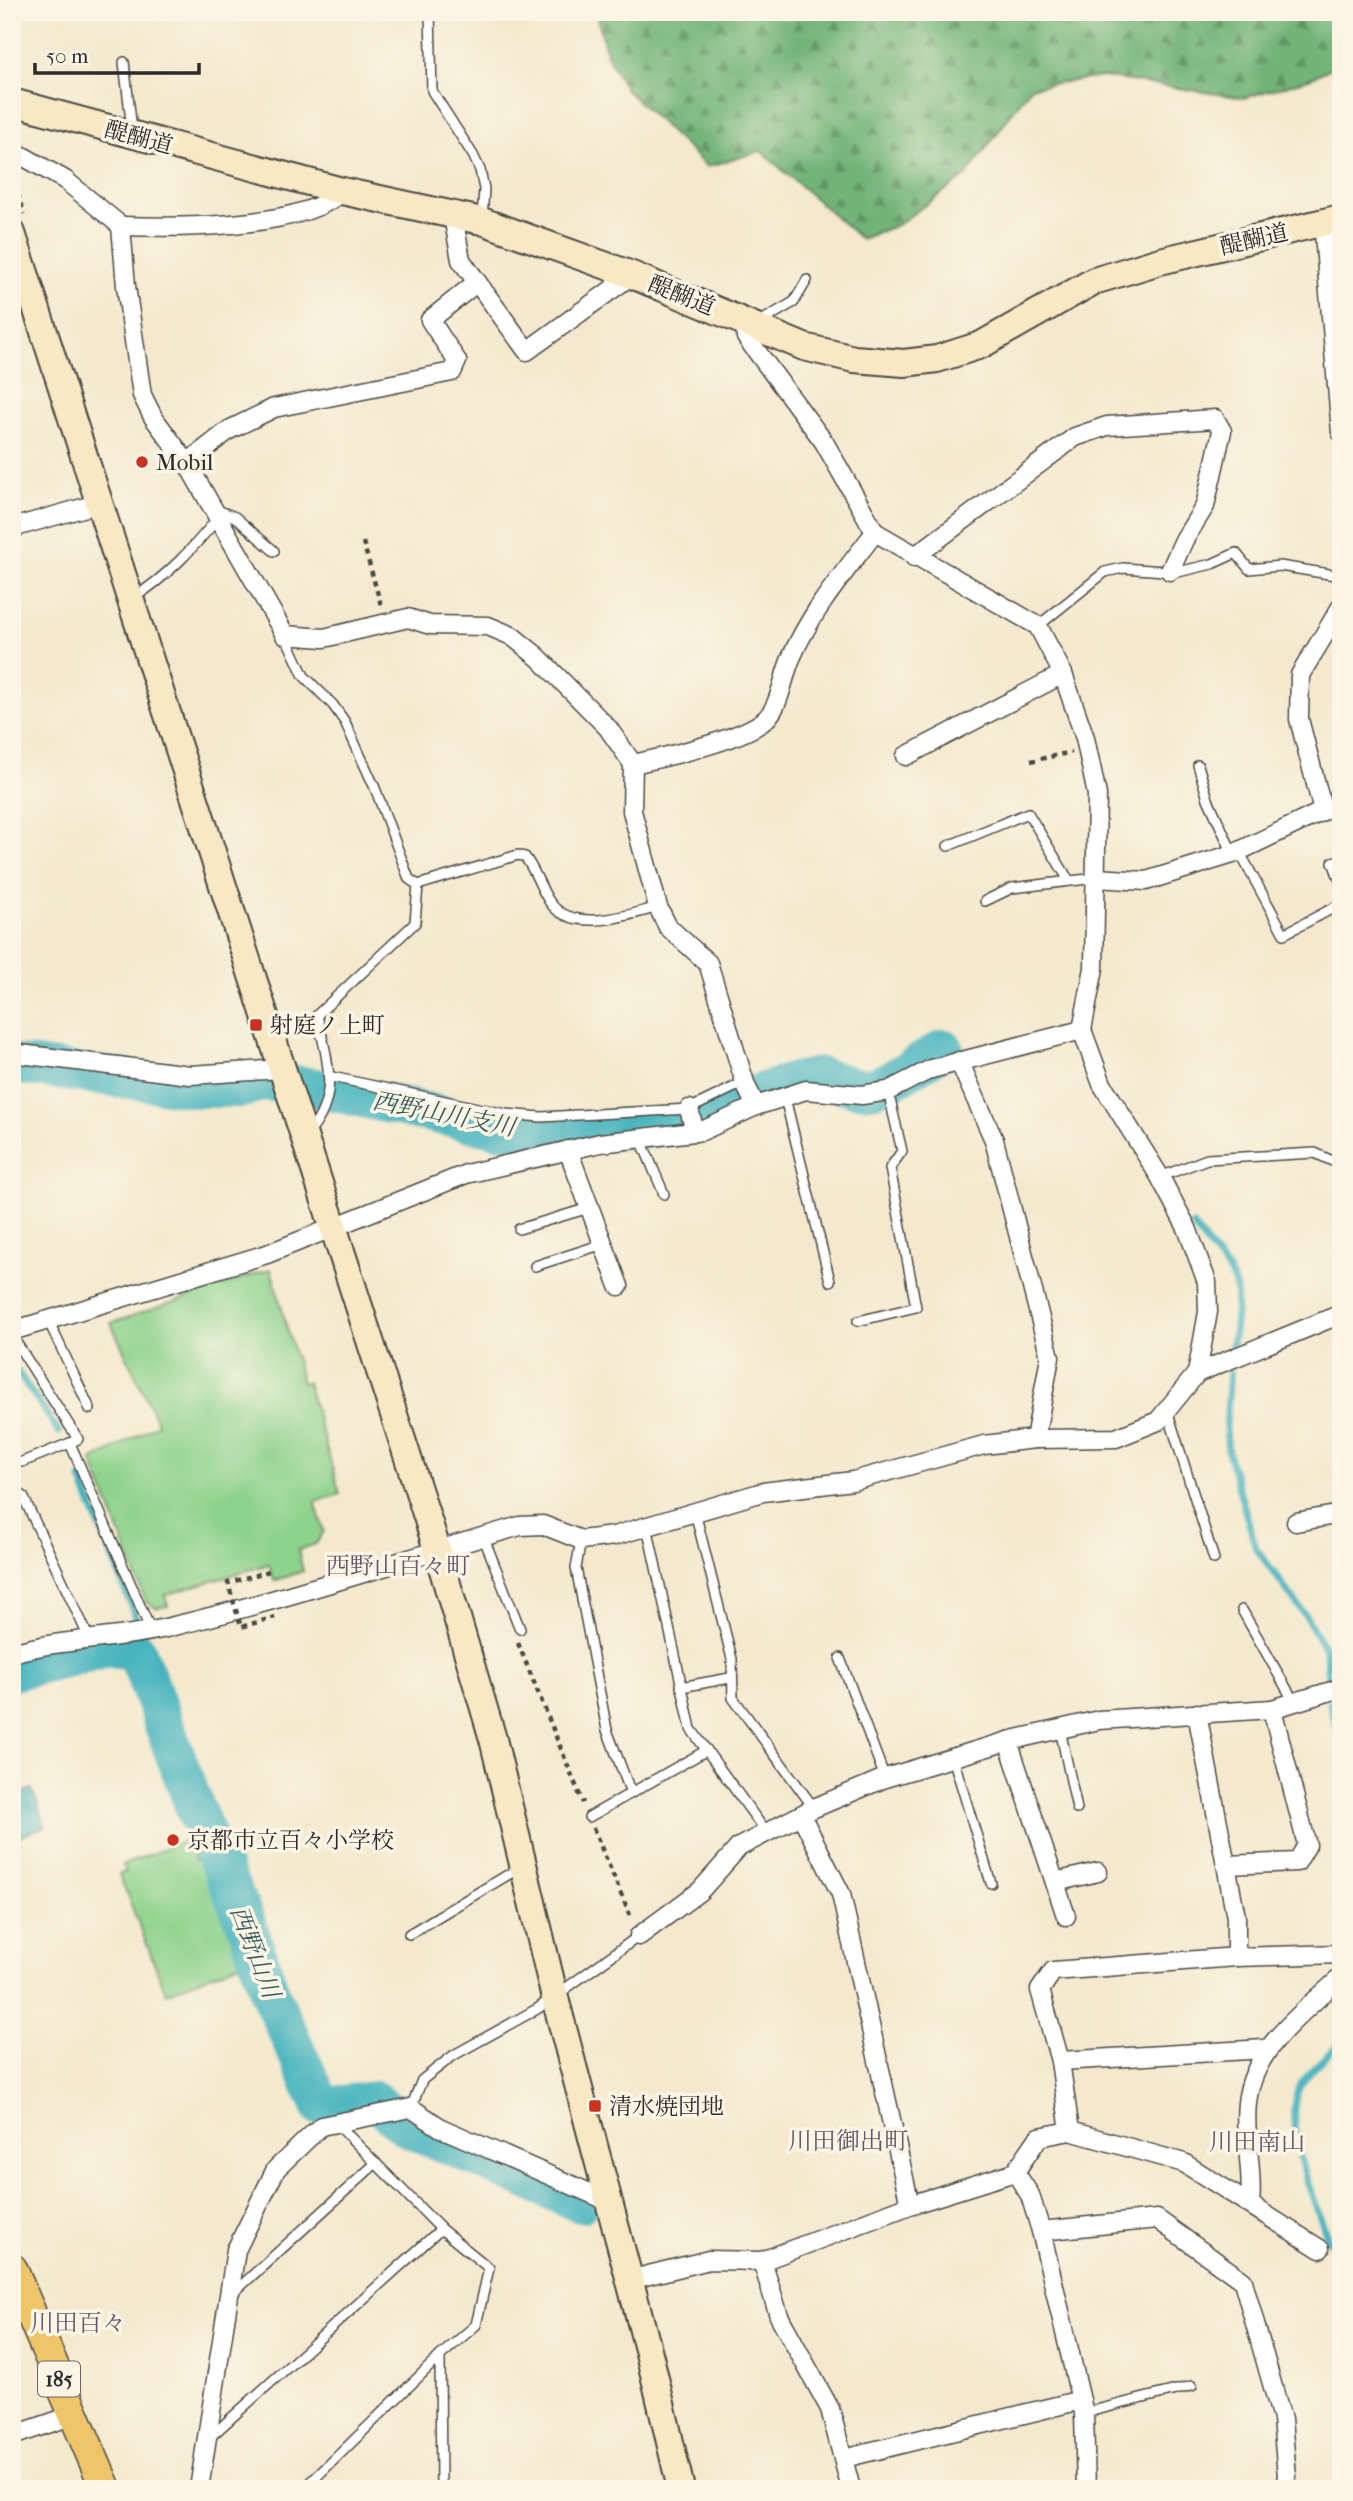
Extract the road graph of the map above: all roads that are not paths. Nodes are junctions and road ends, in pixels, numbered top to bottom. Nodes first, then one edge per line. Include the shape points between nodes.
1 (430, 12) edge
2 (124, 62) dead end
3 (12, 102) edge
4 (133, 135) junction
5 (12, 150) edge
6 (342, 191) junction
7 (453, 216) junction
8 (482, 221) junction
9 (1332, 221) edge
10 (121, 226) junction
11 (15, 249) edge
12 (632, 275) junction
13 (807, 280) dead end
14 (477, 282) junction
15 (748, 323) junction
16 (1341, 432) edge
17 (187, 463) junction
18 (100, 503) junction
19 (216, 514) junction
20 (12, 528) edge
21 (875, 532) junction
22 (274, 551) dead end
23 (914, 557) junction
24 (1170, 571) junction
25 (1341, 576) edge
26 (131, 599) junction
27 (1341, 607) edge
28 (1038, 626) junction
29 (285, 635) junction
30 (1063, 674) junction
31 (906, 756) dead end
32 (633, 764) junction
33 (1198, 765) dead end
34 (1323, 811) junction
35 (1341, 820) edge
36 (948, 846) dead end
37 (1236, 852) junction
38 (1341, 859) edge
39 (1096, 878) junction
40 (1068, 879) junction
41 (1341, 883) edge
42 (418, 885) junction
43 (985, 901) dead end
44 (1341, 904) edge
45 (658, 907) junction
46 (1082, 1030) junction
47 (12, 1053) edge
48 (959, 1061) junction
49 (286, 1080) junction
50 (331, 1080) junction
51 (745, 1082) junction
52 (888, 1091) junction
53 (785, 1098) junction
54 (756, 1106) junction
55 (689, 1109) junction
56 (695, 1132) junction
57 (304, 1138) junction
58 (641, 1140) junction
59 (568, 1150) junction
60 (1341, 1165) edge
61 (1160, 1177) junction
62 (664, 1194) dead end
63 (589, 1208) junction
64 (334, 1228) junction
65 (519, 1229) dead end
66 (603, 1244) junction
67 (535, 1266) dead end
68 (830, 1280) dead end
69 (619, 1286) dead end
70 (1341, 1314) edge
71 (858, 1321) dead end
72 (49, 1322) junction
73 (12, 1333) edge
74 (1197, 1373) junction
75 (90, 1409) dead end
76 (1167, 1410) junction
77 (1034, 1439) junction
78 (70, 1443) junction
79 (22, 1462) dead end
80 (12, 1489) edge
81 (695, 1511) junction
82 (1341, 1514) edge
83 (1296, 1522) dead end
84 (647, 1526) junction
85 (483, 1536) junction
86 (581, 1540) junction
87 (437, 1550) junction
88 (1214, 1559) dead end
89 (1242, 1610) dead end
90 (520, 1629) road end
91 (151, 1631) junction
92 (90, 1642) junction
93 (12, 1653) edge
94 (840, 1658) dead end
95 (730, 1678) junction
96 (681, 1687) junction
97 (1341, 1688) edge
98 (1293, 1700) junction
99 (1272, 1709) junction
100 (1197, 1713) junction
101 (1060, 1729) junction
102 (1008, 1741) junction
103 (707, 1750) junction
104 (953, 1758) junction
105 (885, 1778) junction
106 (631, 1793) junction
107 (1077, 1809) dead end
108 (807, 1811) junction
109 (589, 1817) road end
110 (766, 1832) junction
111 (1227, 1865) junction
112 (523, 1866) junction
113 (1097, 1872) dead end
114 (1055, 1882) junction
115 (991, 1883) dead end
116 (1066, 1916) dead end
117 (409, 1934) dead end
118 (639, 1936) joint
119 (1341, 1954) edge
120 (1237, 1957) junction
121 (1341, 1977) edge
122 (554, 1994) junction
123 (1265, 2049) junction
124 (1060, 2061) junction
125 (411, 2108) junction
126 (336, 2123) junction
127 (1070, 2131) junction
128 (376, 2163) junction
129 (1015, 2172) junction
130 (608, 2201) junction
131 (1250, 2204) junction
132 (910, 2205) junction
133 (441, 2229) junction
134 (1041, 2231) junction
135 (1321, 2249) dead end
136 (762, 2261) junction
137 (12, 2269) edge
138 (629, 2280) junction
139 (226, 2300) junction
140 (440, 2356) junction
141 (1192, 2386) dead end
142 (1082, 2406) junction
143 (74, 2415) junction
144 (12, 2436) edge
145 (205, 2441) junction
146 (844, 2458) junction
147 (106, 2489) edge
148 (199, 2489) edge
149 (304, 2489) edge
150 (441, 2489) edge
151 (681, 2489) edge
152 (851, 2489) edge
153 (1086, 2489) edge
154 (1284, 2489) edge

1 - 8 lane via 432,91 480,170
2 - 4 lane
3 - 4 street, 醍醐道
4 - 6 street, 醍醐道
5 - 10 street via 65,180
6 - 7 street, 醍醐道
6 - 10 street via 330,204 258,221 193,229
7 - 8 street, 醍醐道
7 - 14 street via 461,260
8 - 12 street, 醍醐道
9 - 15 street, 醍醐道 via 1094,281 981,345 937,359 904,363 854,359 804,346
9 - 16 street
10 - 17 street via 142,395
11 - 18 street
12 - 14 street via 527,351
12 - 15 street, 醍醐道
13 - 15 lane via 794,302 774,316
14 - 17 street via 430,320 457,360 452,372 274,408 229,430
15 - 21 street via 746,337 824,442
17 - 19 street
18 - 20 street
18 - 26 street
19 - 22 lane via 234,517
19 - 26 lane via 188,554 152,587
19 - 29 street
21 - 23 street
21 - 32 street via 801,635 772,713 760,724 709,743
23 - 24 street via 1075,437 1107,426 1215,419 1222,431 1205,506
23 - 28 street
24 - 25 lane via 1212,564 1236,554 1249,569 1280,566
24 - 28 lane via 1123,568 1104,572
26 - 49 street
27 - 34 street via 1300,675 1299,719
28 - 30 street
29 - 32 street via 324,638 408,618 430,625 488,626 512,636 538,657 608,728
29 - 42 lane via 304,676 345,722 409,878
30 - 31 street
30 - 39 street via 1088,749 1097,795
32 - 45 street via 632,811
33 - 37 lane via 1208,799
34 - 35 lane
34 - 37 street
36 - 40 lane via 1028,813
37 - 39 street via 1146,881
37 - 44 lane via 1284,934
38 - 41 lane via 1333,862
39 - 40 lane
39 - 46 street via 1094,968
40 - 43 lane via 1012,888
42 - 45 lane via 518,855 525,857 550,903 566,917 589,920
42 - 50 lane via 415,923 317,1015
45 - 51 street via 668,927 708,963
46 - 48 street
46 - 61 street via 1102,1084
47 - 49 street via 190,1075
48 - 52 street via 931,1069
48 - 77 street via 994,1140 1050,1357
49 - 57 street
50 - 55 lane via 525,1116
50 - 57 lane via 321,1119
51 - 54 street
51 - 55 lane
52 - 53 street via 862,1095 806,1090
52 - 71 lane via 902,1151 890,1168 916,1307
53 - 54 street
53 - 68 lane
54 - 56 street
55 - 56 street
56 - 58 street
57 - 64 street
58 - 59 street
58 - 62 lane
59 - 63 street
59 - 64 street via 466,1174
60 - 61 lane via 1315,1153 1207,1159
61 - 74 street via 1187,1228 1207,1282 1208,1312
63 - 65 lane
63 - 66 street
64 - 72 street via 267,1254
64 - 87 street
66 - 67 lane
66 - 69 street
70 - 74 street
72 - 73 street
72 - 75 lane
73 - 78 lane via 78,1439
74 - 76 street
76 - 77 street via 1158,1421 1116,1438
76 - 88 lane
77 - 81 street via 984,1444 853,1481 763,1492
78 - 79 lane
78 - 91 lane
80 - 92 lane via 23,1496
81 - 84 street
81 - 95 lane via 732,1659
82 - 83 street
84 - 86 street
84 - 96 lane
85 - 86 street via 543,1525
85 - 87 street
85 - 90 lane
86 - 106 lane via 576,1568 607,1730
87 - 91 street
87 - 112 street via 494,1739
89 - 98 lane
91 - 92 street
92 - 93 street
94 - 105 lane
95 - 96 lane
95 - 108 lane via 733,1698
96 - 103 lane via 691,1729
97 - 98 street
98 - 99 street
99 - 100 street
99 - 111 street via 1307,1845 1297,1862
100 - 101 street via 1099,1720
100 - 111 street
101 - 102 street
101 - 107 lane
102 - 104 street
102 - 114 street
103 - 106 lane
103 - 110 lane
104 - 105 street
104 - 115 lane
105 - 108 street
106 - 109 lane
108 - 110 street
108 - 132 street via 841,1894
110 - 118 street via 739,1847 700,1891
111 - 120 street
112 - 117 lane
112 - 122 street
113 - 114 street
114 - 116 street
118 - 122 lane
119 - 120 street
120 - 124 street via 1053,1971 1040,1990
121 - 123 street
122 - 125 lane via 537,2009 454,2054 422,2080
122 - 130 street
123 - 124 street
123 - 131 street via 1247,2101 1253,2178
124 - 127 street
125 - 126 street
125 - 130 street via 440,2128
126 - 128 lane
126 - 139 street via 321,2126 276,2169 236,2250
127 - 129 street via 1039,2137
127 - 131 street via 1184,2163
128 - 133 lane
128 - 139 lane
129 - 132 street
129 - 134 street via 1030,2195
130 - 138 street
131 - 135 street
132 - 136 street
133 - 140 lane via 489,2268 476,2325
133 - 145 lane
134 - 142 street
134 - 154 street via 1157,2220 1243,2281 1282,2419
136 - 138 street via 709,2260
136 - 146 street via 779,2316 830,2409
137 - 143 main road, 185
138 - 151 street
139 - 145 street
140 - 149 lane
140 - 150 lane
141 - 142 lane
142 - 146 street
142 - 153 street
143 - 144 street
143 - 147 main road, 185
145 - 148 street
146 - 152 street

